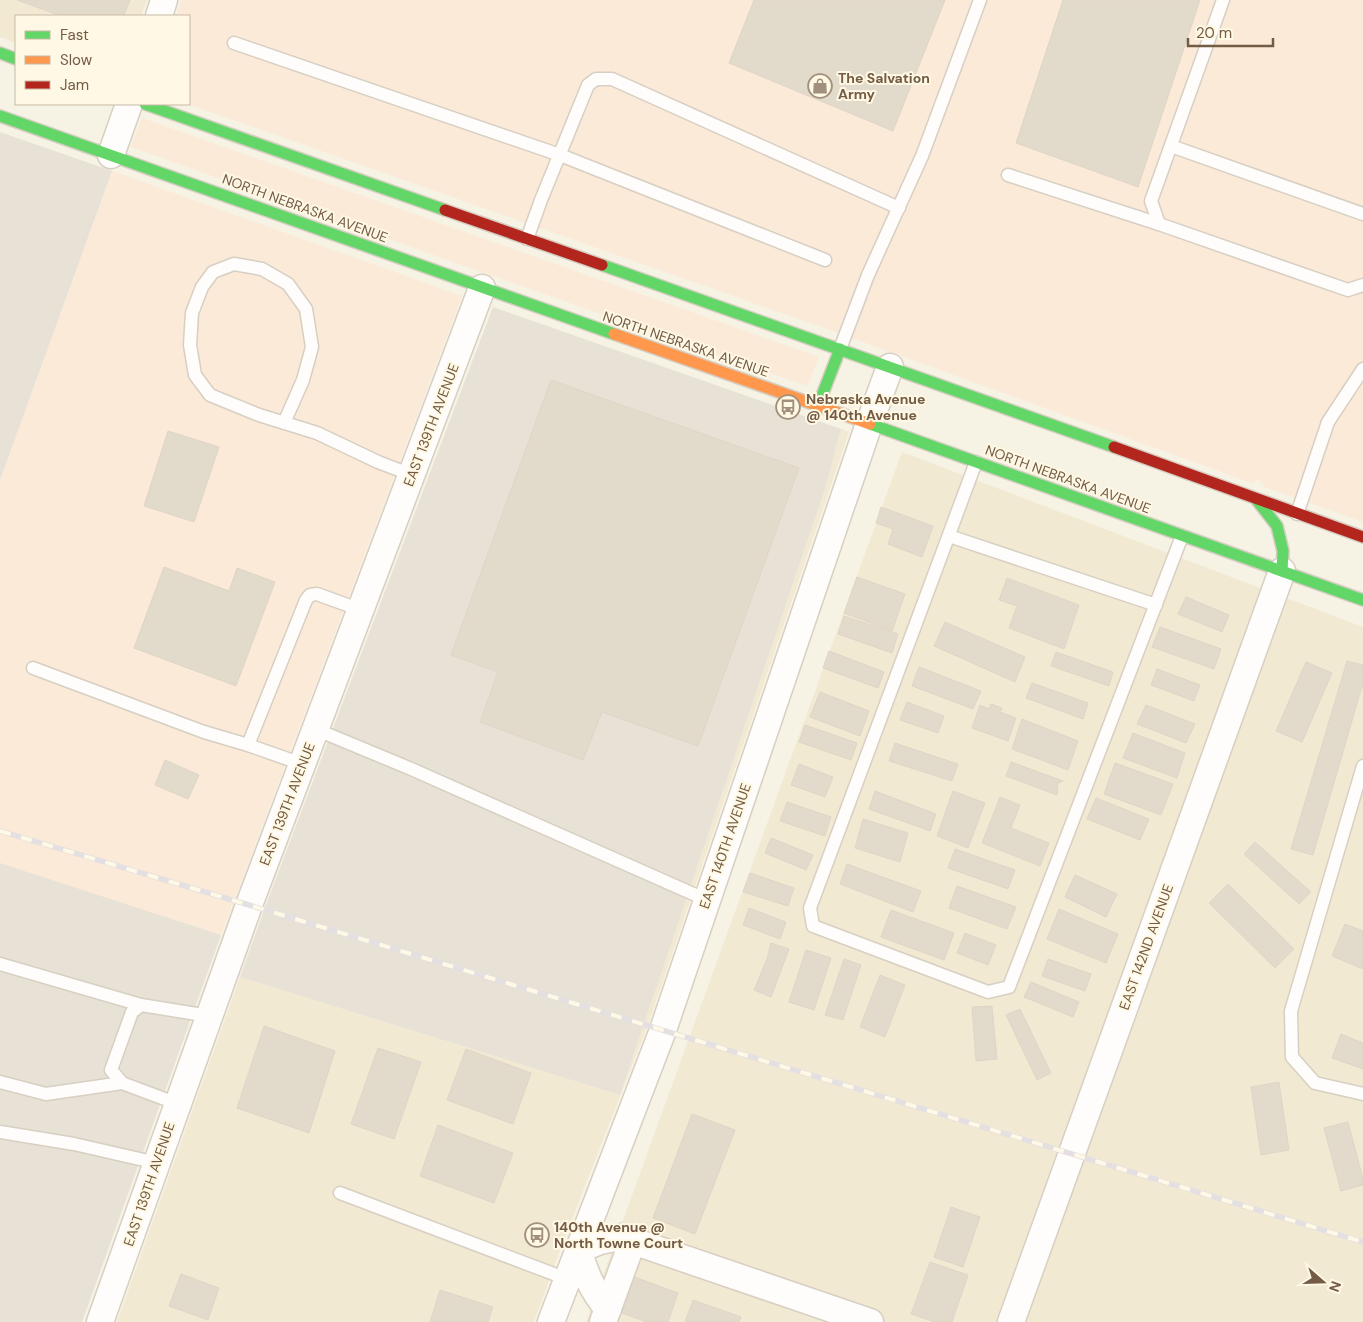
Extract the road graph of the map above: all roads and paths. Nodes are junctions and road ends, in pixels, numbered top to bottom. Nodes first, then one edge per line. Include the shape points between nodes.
1 (164, 0) edge
2 (980, 0) edge
3 (1223, 0) edge
4 (159, 15) edge
5 (234, 43) dead end
6 (0, 53) edge
7 (15, 58) edge
8 (130, 105) edge
9 (148, 105) edge
10 (0, 116) edge
11 (1171, 146) junction
12 (111, 155) junction
13 (560, 155) junction
14 (1008, 175) dead end
15 (899, 208) junction
16 (1363, 214) edge
17 (1160, 224) junction
18 (527, 239) junction
19 (825, 260) dead end
20 (1363, 285) edge
21 (482, 288) junction
22 (840, 349) junction
23 (890, 367) junction
24 (1363, 369) edge
25 (818, 406) junction
26 (284, 423) junction
27 (869, 424) junction
28 (976, 462) junction
29 (412, 475) junction
30 (1256, 499) junction
31 (1297, 514) junction
32 (949, 536) junction
33 (1182, 536) junction
34 (1363, 537) edge
35 (1282, 572) junction
36 (1363, 600) edge
37 (1156, 605) junction
38 (360, 610) junction
39 (34, 668) dead end
40 (315, 729) junction
41 (248, 744) junction
42 (302, 764) junction
43 (1363, 766) edge
44 (707, 900) junction
45 (0, 964) edge
46 (141, 1004) junction
47 (209, 1016) junction
48 (0, 1082) edge
49 (122, 1083) junction
50 (1363, 1094) edge
51 (178, 1104) junction
52 (0, 1132) edge
53 (157, 1163) junction
54 (340, 1193) dead end
55 (633, 1240) junction
56 (578, 1250) junction
57 (567, 1278) junction
58 (606, 1315) edge
59 (100, 1322) edge
60 (551, 1322) edge
61 (870, 1322) edge
62 (1011, 1322) edge

1 - 4 street
2 - 15 lane via 922,156
3 - 11 lane
5 - 13 lane
6 - 7 main road
8 - 12 street
9 - 18 main road
10 - 12 main road, NORTH NEBRASKA AVENUE
11 - 16 lane
11 - 17 lane via 1151,200
12 - 21 main road, NORTH NEBRASKA AVENUE
13 - 15 lane via 588,86 596,79 612,79
13 - 18 lane
13 - 19 lane
14 - 17 lane
15 - 22 lane via 868,275
17 - 20 lane via 1348,290
18 - 22 main road
21 - 25 main road, NORTH NEBRASKA AVENUE
21 - 29 street, EAST 139TH AVENUE
22 - 23 main road
22 - 25 main road
23 - 27 street, EAST 140TH AVENUE
23 - 30 main road
24 - 31 lane via 1328,422
25 - 27 main road, NORTH NEBRASKA AVENUE
26 - 26 lane via 210,395 195,375 190,345 192,313 202,287 213,272 234,264 262,269 288,284 306,309 312,346 304,380
26 - 29 lane
27 - 28 main road, NORTH NEBRASKA AVENUE
27 - 44 street, EAST 140TH AVENUE
28 - 32 lane
28 - 33 main road, NORTH NEBRASKA AVENUE
29 - 38 street, EAST 139TH AVENUE
30 - 31 main road
30 - 35 main road via 1277,526 1284,551
31 - 34 main road
32 - 37 lane
32 - 37 lane via 810,908 812,926 988,992 1009,987
33 - 35 main road, NORTH NEBRASKA AVENUE
33 - 37 lane
35 - 36 main road, NORTH NEBRASKA AVENUE
35 - 62 street, EAST 142ND AVENUE
38 - 40 street, EAST 139TH AVENUE
38 - 41 lane via 317,594 310,595
39 - 41 lane via 204,732
40 - 42 street, EAST 139TH AVENUE
40 - 44 lane
41 - 42 lane
42 - 47 street, EAST 139TH AVENUE
43 - 50 lane via 1291,1011 1292,1057 1315,1082
44 - 56 street, EAST 140TH AVENUE via 663,1030
45 - 46 lane
46 - 47 lane
46 - 49 lane via 132,1012 111,1070
47 - 51 street, EAST 139TH AVENUE
48 - 49 lane via 46,1094
49 - 51 lane
51 - 53 street, EAST 139TH AVENUE
52 - 53 lane via 74,1144
53 - 59 street, EAST 139TH AVENUE
54 - 57 lane
55 - 56 street via 621,1237
55 - 58 street
55 - 61 street
56 - 57 street, EAST 140TH AVENUE
56 - 58 street via 587,1278
57 - 60 street, EAST 140TH AVENUE

